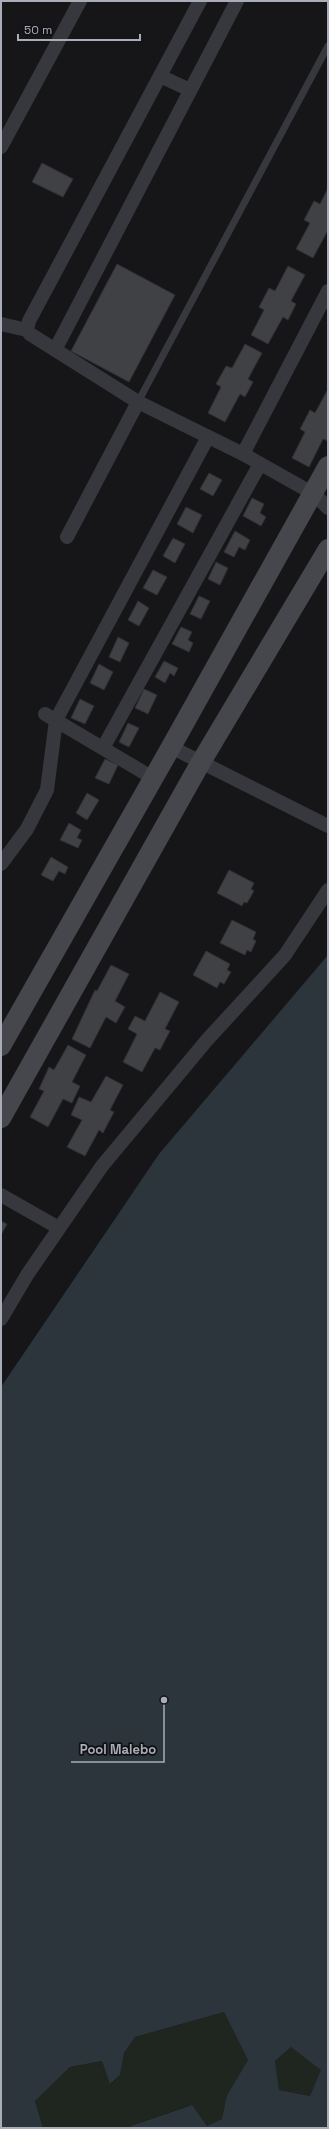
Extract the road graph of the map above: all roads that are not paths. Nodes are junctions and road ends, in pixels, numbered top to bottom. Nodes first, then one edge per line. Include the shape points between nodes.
1 (80, 1) edge
2 (200, 1) edge
3 (237, 1) edge
4 (328, 46) edge
5 (160, 76) junction
6 (190, 90) junction
7 (1, 147) edge
8 (328, 291) edge
9 (1, 324) edge
10 (28, 330) junction
11 (55, 350) junction
12 (138, 402) junction
13 (208, 437) junction
14 (243, 454) junction
15 (260, 464) junction
16 (328, 466) edge
17 (314, 494) junction
18 (328, 508) edge
19 (67, 537) dead end
20 (328, 549) edge
21 (50, 717) junction
22 (171, 747) junction
23 (103, 748) junction
24 (201, 762) junction
25 (154, 778) junction
26 (328, 826) edge
27 (1, 864) edge
28 (328, 890) edge
29 (1, 1046) edge
30 (1, 1118) edge
31 (1, 1195) edge
32 (59, 1228) junction
33 (1, 1320) edge

1 - 7 street
2 - 5 street
3 - 6 street
4 - 12 lane
5 - 6 street
5 - 10 street via 30,321
6 - 11 street
8 - 14 street
9 - 10 street
10 - 11 street via 30,334
11 - 12 street
12 - 13 street
12 - 19 street
13 - 14 street
13 - 21 street
14 - 15 street
15 - 17 street
15 - 23 street
16 - 17 street
17 - 18 street
17 - 22 street
20 - 24 street
21 - 23 street
21 - 27 street via 47,790 27,829
22 - 24 street
22 - 25 street
23 - 25 street
24 - 26 street
24 - 30 street
25 - 29 street
28 - 32 street via 285,956 207,1040 107,1160
31 - 32 street
32 - 33 street via 26,1275

